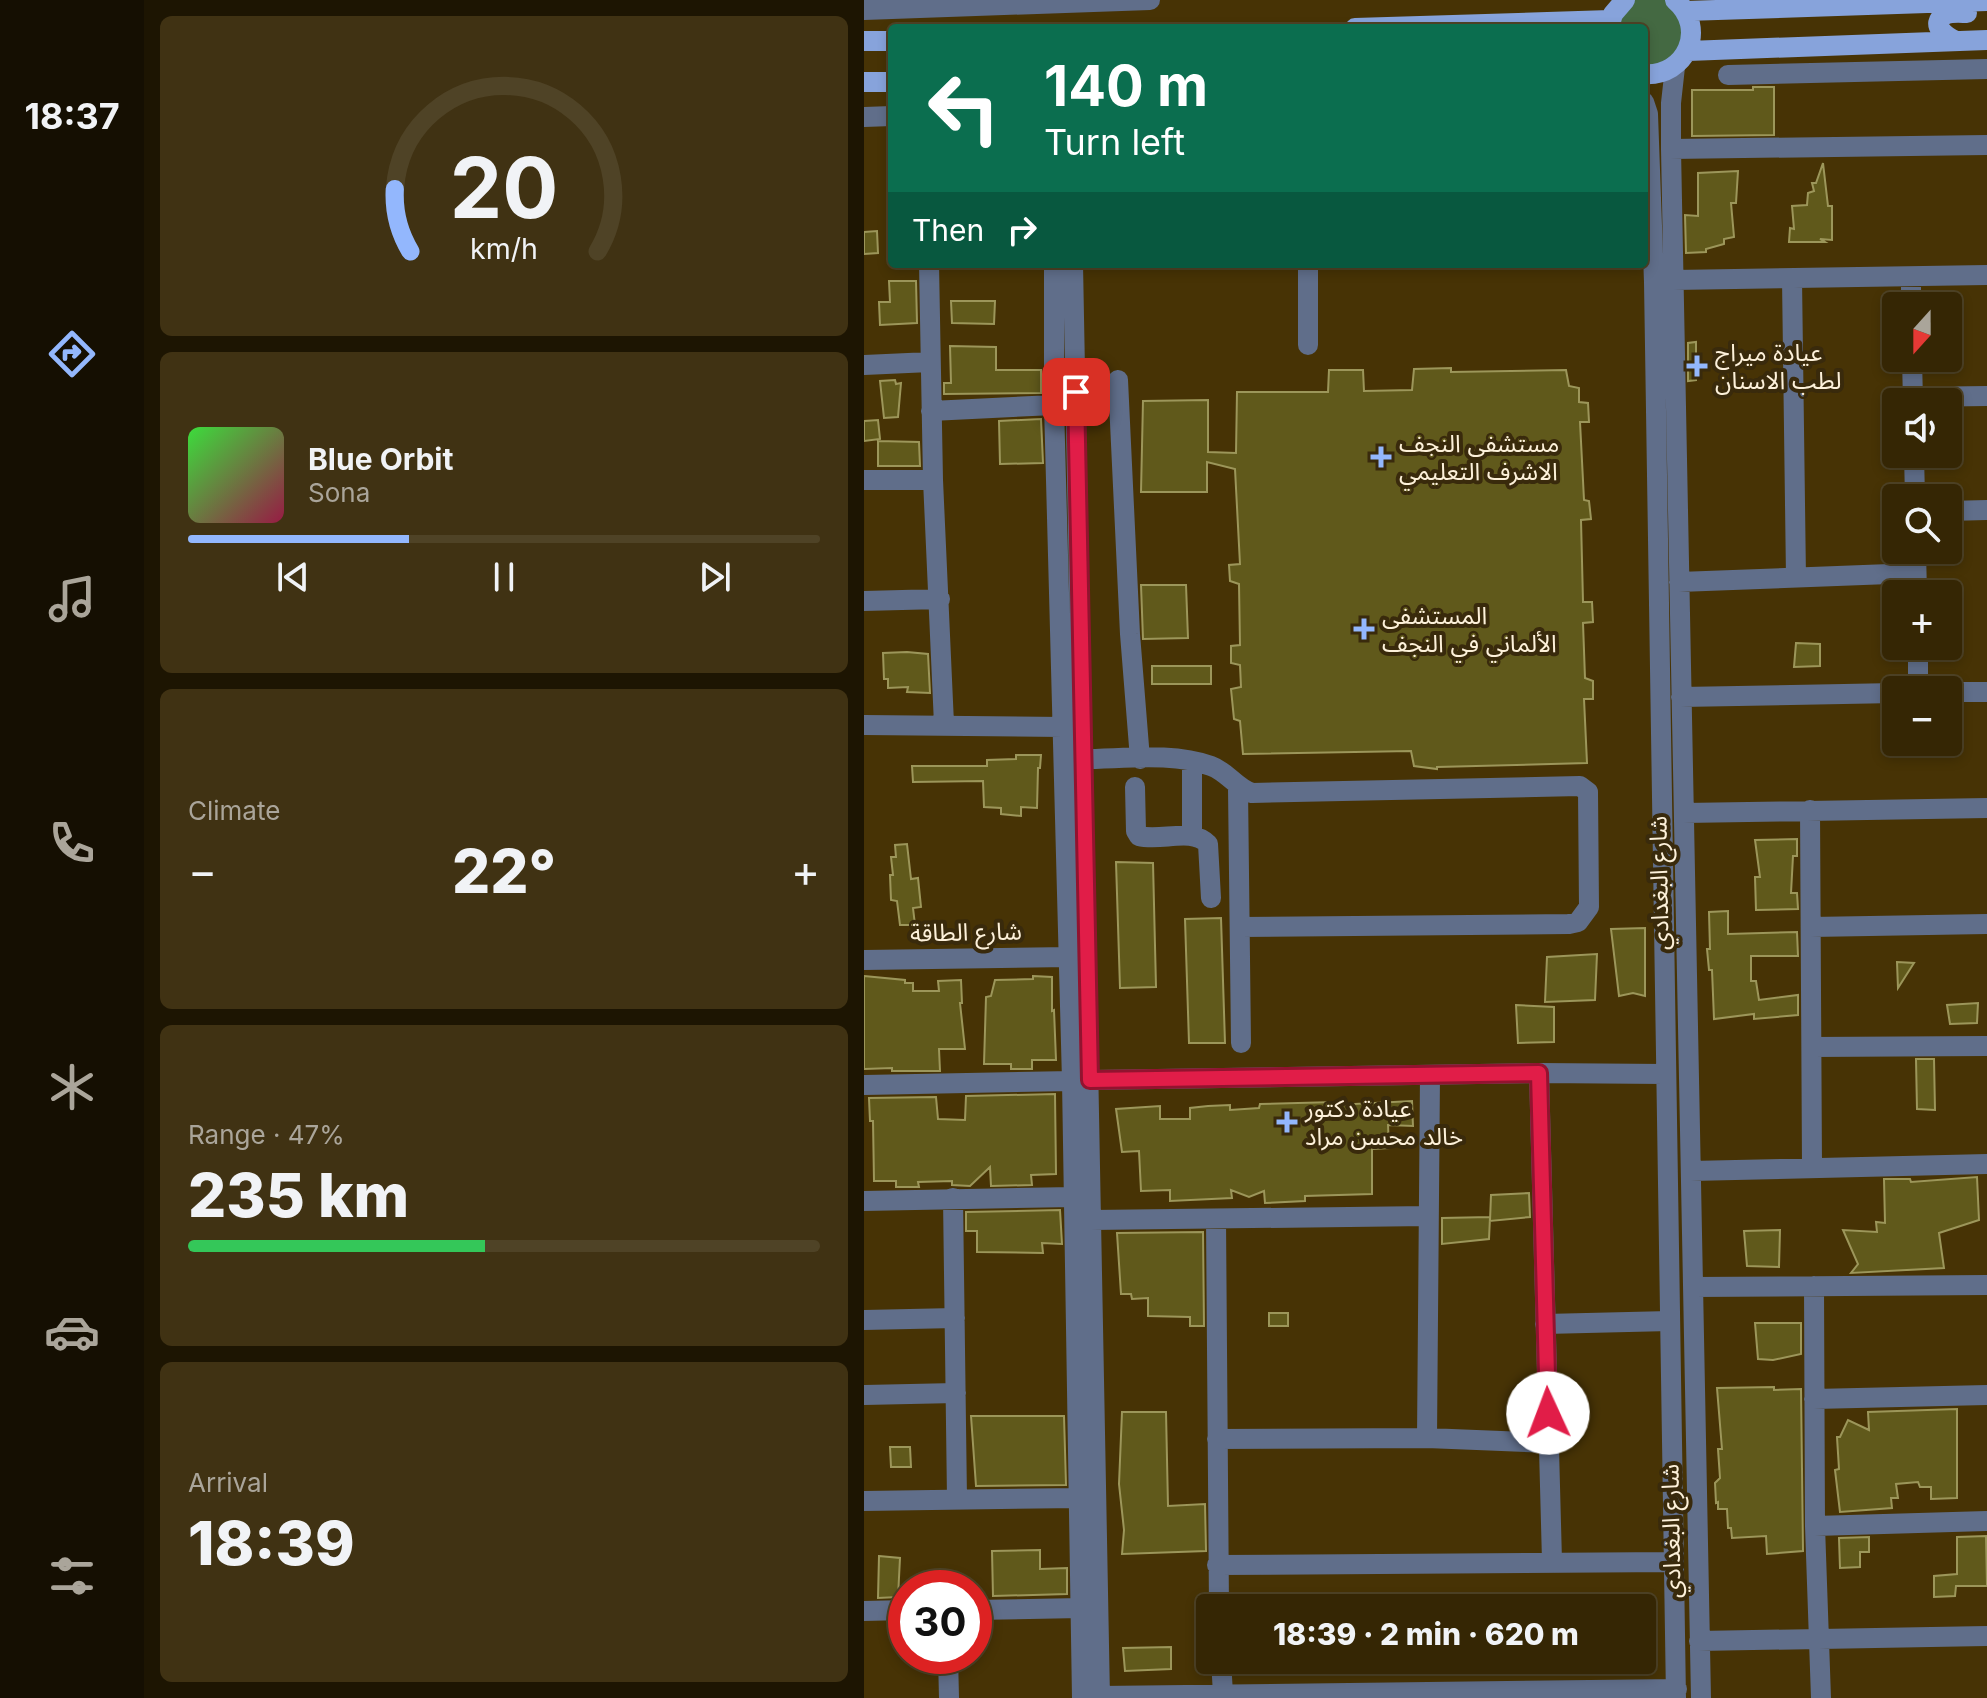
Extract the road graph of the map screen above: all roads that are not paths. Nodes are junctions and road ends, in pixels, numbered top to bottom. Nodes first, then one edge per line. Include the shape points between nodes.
1 (1150, 0) edge
2 (1987, 1) edge
3 (1035, 2) edge
4 (1764, 4) edge
5 (905, 5) edge
6 (1681, 6) edge
7 (864, 10) edge
8 (1617, 10) edge
9 (1987, 13) edge
10 (1413, 24) edge
11 (1987, 40) edge
12 (864, 41) edge
13 (888, 41) edge
14 (1956, 41) junction
15 (1681, 59) junction
16 (1987, 69) edge
17 (1648, 74) edge
18 (1728, 75) dead end
19 (864, 82) edge
20 (888, 82) edge
21 (1648, 114) edge
22 (888, 116) edge
23 (864, 117) edge
24 (1987, 145) edge
25 (1671, 149) junction
26 (929, 268) edge
27 (1054, 268) edge
28 (1073, 268) edge
29 (1308, 268) edge
30 (1987, 275) edge
31 (1911, 277) junction
32 (1792, 279) junction
33 (1674, 280) junction
34 (1911, 292) edge
35 (1308, 345) dead end
36 (930, 362) junction
37 (864, 365) edge
38 (1118, 380) dead end
39 (1987, 396) edge
40 (1962, 397) edge
41 (1054, 405) junction
42 (931, 411) junction
43 (1666, 447) junction
44 (864, 480) edge
45 (933, 480) junction
46 (1667, 485) junction
47 (1987, 510) edge
48 (1962, 511) edge
49 (1796, 578) junction
50 (1679, 582) junction
51 (1882, 582) edge
52 (940, 599) junction
53 (864, 601) edge
54 (1962, 692) edge
55 (1987, 692) edge
56 (1882, 693) edge
57 (1681, 697) junction
58 (944, 724) junction
59 (864, 725) edge
60 (1063, 727) junction
61 (1083, 759) junction
62 (1140, 759) junction
63 (1192, 762) junction
64 (1135, 787) dead end
65 (1238, 788) junction
66 (1987, 808) edge
67 (1810, 810) junction
68 (1684, 813) junction
69 (1192, 836) junction
70 (1211, 898) dead end
71 (1987, 924) edge
72 (1240, 927) junction
73 (1811, 927) junction
74 (1069, 957) junction
75 (864, 960) edge
76 (1241, 1043) dead end
77 (1987, 1046) edge
78 (1812, 1047) junction
79 (1539, 1073) junction
80 (1665, 1074) junction
81 (1430, 1075) junction
82 (1081, 1080) junction
83 (864, 1085) edge
84 (1987, 1164) edge
85 (1812, 1167) junction
86 (1691, 1171) junction
87 (1073, 1197) junction
88 (953, 1198) junction
89 (864, 1201) edge
90 (1668, 1208) junction
91 (1692, 1208) junction
92 (1428, 1216) junction
93 (1216, 1219) junction
94 (1092, 1220) junction
95 (1669, 1235) junction
96 (1692, 1237) junction
97 (1987, 1285) edge
98 (1814, 1286) junction
99 (1693, 1287) junction
100 (955, 1318) junction
101 (864, 1320) edge
102 (1670, 1321) junction
103 (1545, 1324) junction
104 (956, 1393) junction
105 (864, 1395) edge
106 (1987, 1395) edge
107 (1814, 1399) junction
108 (1086, 1423) junction
109 (1427, 1438) junction
110 (1217, 1439) junction
111 (1549, 1443) junction
112 (1087, 1448) junction
113 (1078, 1498) junction
114 (957, 1499) junction
115 (864, 1501) edge
116 (1987, 1521) edge
117 (1815, 1526) junction
118 (1552, 1561) junction
119 (1674, 1562) junction
120 (1217, 1565) junction
121 (1218, 1594) edge
122 (1081, 1608) junction
123 (888, 1610) edge
124 (992, 1610) edge
125 (864, 1611) edge
126 (1987, 1636) edge
127 (1820, 1639) junction
128 (1699, 1641) junction
129 (948, 1674) edge
130 (1222, 1674) edge
131 (1676, 1693) edge
132 (1223, 1694) junction
133 (1094, 1697) edge
134 (949, 1698) edge
135 (1701, 1698) edge
136 (1821, 1698) edge

1 - 3 street
2 - 4 main road
3 - 5 street
4 - 6 main road
5 - 7 street
6 - 15 main road via 1692,31
8 - 10 main road
9 - 14 main road via 1940,18 1942,34
11 - 14 main road
12 - 13 main road
14 - 15 main road
15 - 17 main road
15 - 25 street, شارع البغدادي via 1671,103
16 - 18 street
19 - 20 main road
21 - 43 street, شارع البغدادي
22 - 23 street
24 - 25 street
25 - 33 street, شارع البغدادي
26 - 36 street
27 - 41 street
28 - 61 street
29 - 35 street
30 - 31 street
31 - 32 street
31 - 34 street
32 - 33 street
32 - 49 street
33 - 43 street, شارع البغدادي
36 - 37 street
36 - 42 street
38 - 62 street
39 - 40 street
41 - 42 street
41 - 60 street
42 - 45 street
43 - 46 street, شارع البغدادي
44 - 45 street
45 - 52 street
46 - 50 street, شارع البغدادي
46 - 80 street, شارع البغدادي
47 - 48 street
49 - 50 street
49 - 51 street
50 - 57 street, شارع البغدادي
52 - 53 street
52 - 58 street
54 - 55 street
56 - 57 street
57 - 68 street, شارع البغدادي
58 - 59 street
58 - 60 street
60 - 74 street
61 - 62 street
61 - 82 street
62 - 63 street
63 - 65 street via 1227,774
63 - 69 street
64 - 69 street via 1139,836
65 - 72 street
65 - 72 street via 1252,793 1580,786 1588,792 1589,907 1578,922
66 - 67 street
67 - 68 street
67 - 73 street
68 - 86 street, شارع البغدادي
69 - 70 street via 1208,844
71 - 73 street
72 - 76 street
73 - 78 street
74 - 75 street, شارع الطاقة
74 - 82 street
77 - 78 street
78 - 85 street
79 - 80 street
79 - 81 street
79 - 103 street
80 - 90 street, شارع البغدادي
81 - 82 street
81 - 92 street
82 - 83 street
82 - 87 street
82 - 94 street
84 - 85 street
85 - 86 street
86 - 91 street, شارع البغدادي
87 - 88 street
87 - 108 street
88 - 89 street
88 - 100 street
90 - 91 street via 1681,1215
90 - 95 street, شارع البغدادي
91 - 96 street, شارع البغدادي
92 - 93 street
92 - 109 street
93 - 94 street
93 - 110 street
94 - 108 street
95 - 96 street via 1681,1230
95 - 102 street, شارع البغدادي
96 - 99 street, شارع البغدادي
97 - 98 street
98 - 99 street
98 - 107 street
99 - 128 street, شارع البغدادي
100 - 101 street
100 - 104 street
102 - 103 street
102 - 119 street, شارع البغدادي
103 - 111 street
104 - 105 street
104 - 114 street
106 - 107 street
107 - 117 street
108 - 112 street
109 - 110 street
109 - 111 street
110 - 120 street
111 - 118 street
112 - 113 street
112 - 133 street
113 - 114 street
113 - 122 street
114 - 115 street
116 - 117 street
117 - 127 street
118 - 119 street
118 - 120 street
119 - 131 street, شارع البغدادي
120 - 121 street
122 - 124 street
122 - 133 street
123 - 125 street
126 - 127 street
127 - 128 street
127 - 136 street
128 - 135 street, شارع البغدادي
129 - 134 street
130 - 132 street
131 - 132 street
132 - 133 street

